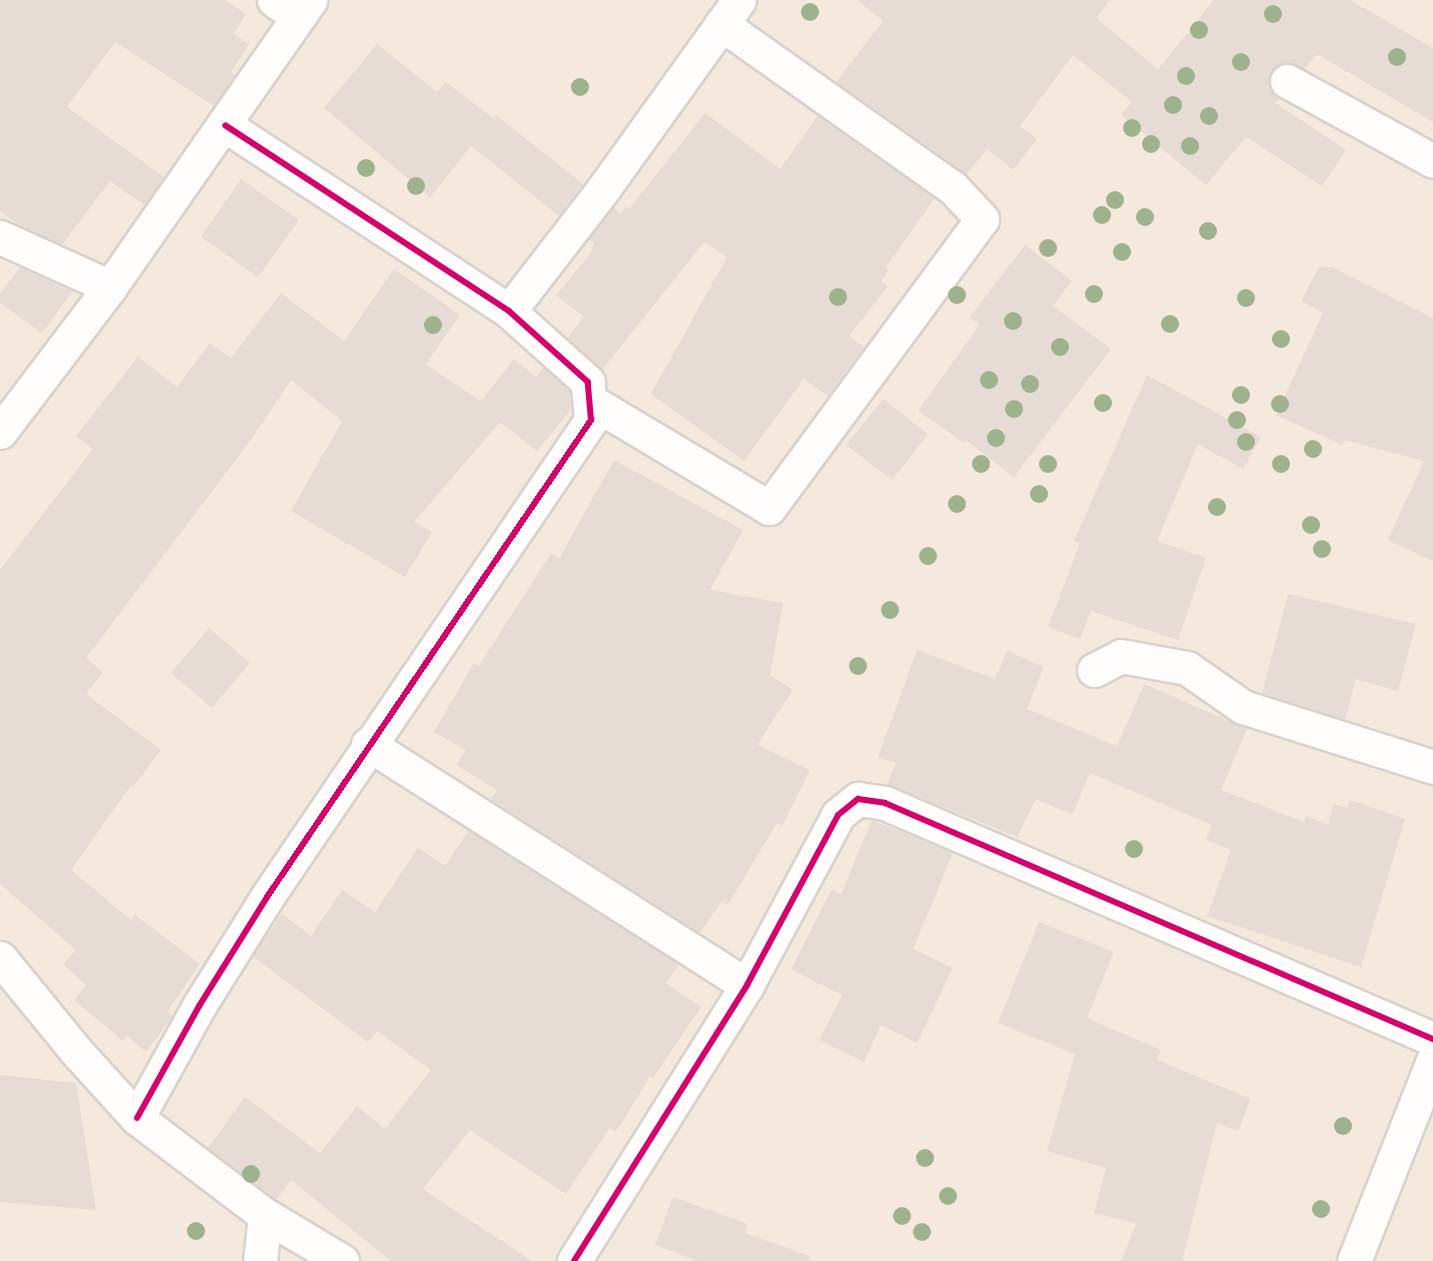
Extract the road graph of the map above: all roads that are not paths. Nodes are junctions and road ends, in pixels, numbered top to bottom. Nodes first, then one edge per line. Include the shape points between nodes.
1 (294, 6) edge
2 (730, 12) edge
3 (1287, 81) dead end
4 (225, 125) junction
5 (1433, 161) edge
6 (0, 237) edge
7 (110, 287) junction
8 (509, 311) junction
9 (592, 402) junction
10 (0, 432) edge
11 (1094, 670) dead end
12 (368, 744) junction
13 (1433, 767) edge
14 (0, 958) edge
15 (747, 985) junction
16 (1433, 1039) edge
17 (1433, 1060) edge
18 (137, 1118) junction
19 (265, 1215) junction
20 (260, 1261) edge
21 (342, 1261) edge
22 (574, 1261) edge
23 (1354, 1261) edge

1 - 4 street
2 - 8 street via 604,188
2 - 9 street via 953,188 982,219 769,508
3 - 5 street
4 - 7 street
4 - 8 street
6 - 7 street
7 - 10 street
8 - 9 street via 576,368 588,382
9 - 12 street via 591,420 579,440
11 - 13 street via 1122,656 1187,668 1244,707
12 - 15 street
12 - 18 street via 199,1006
14 - 18 street
15 - 16 street via 838,815 858,799 885,803
15 - 22 street
17 - 23 street
18 - 19 street
19 - 20 street
19 - 21 street

